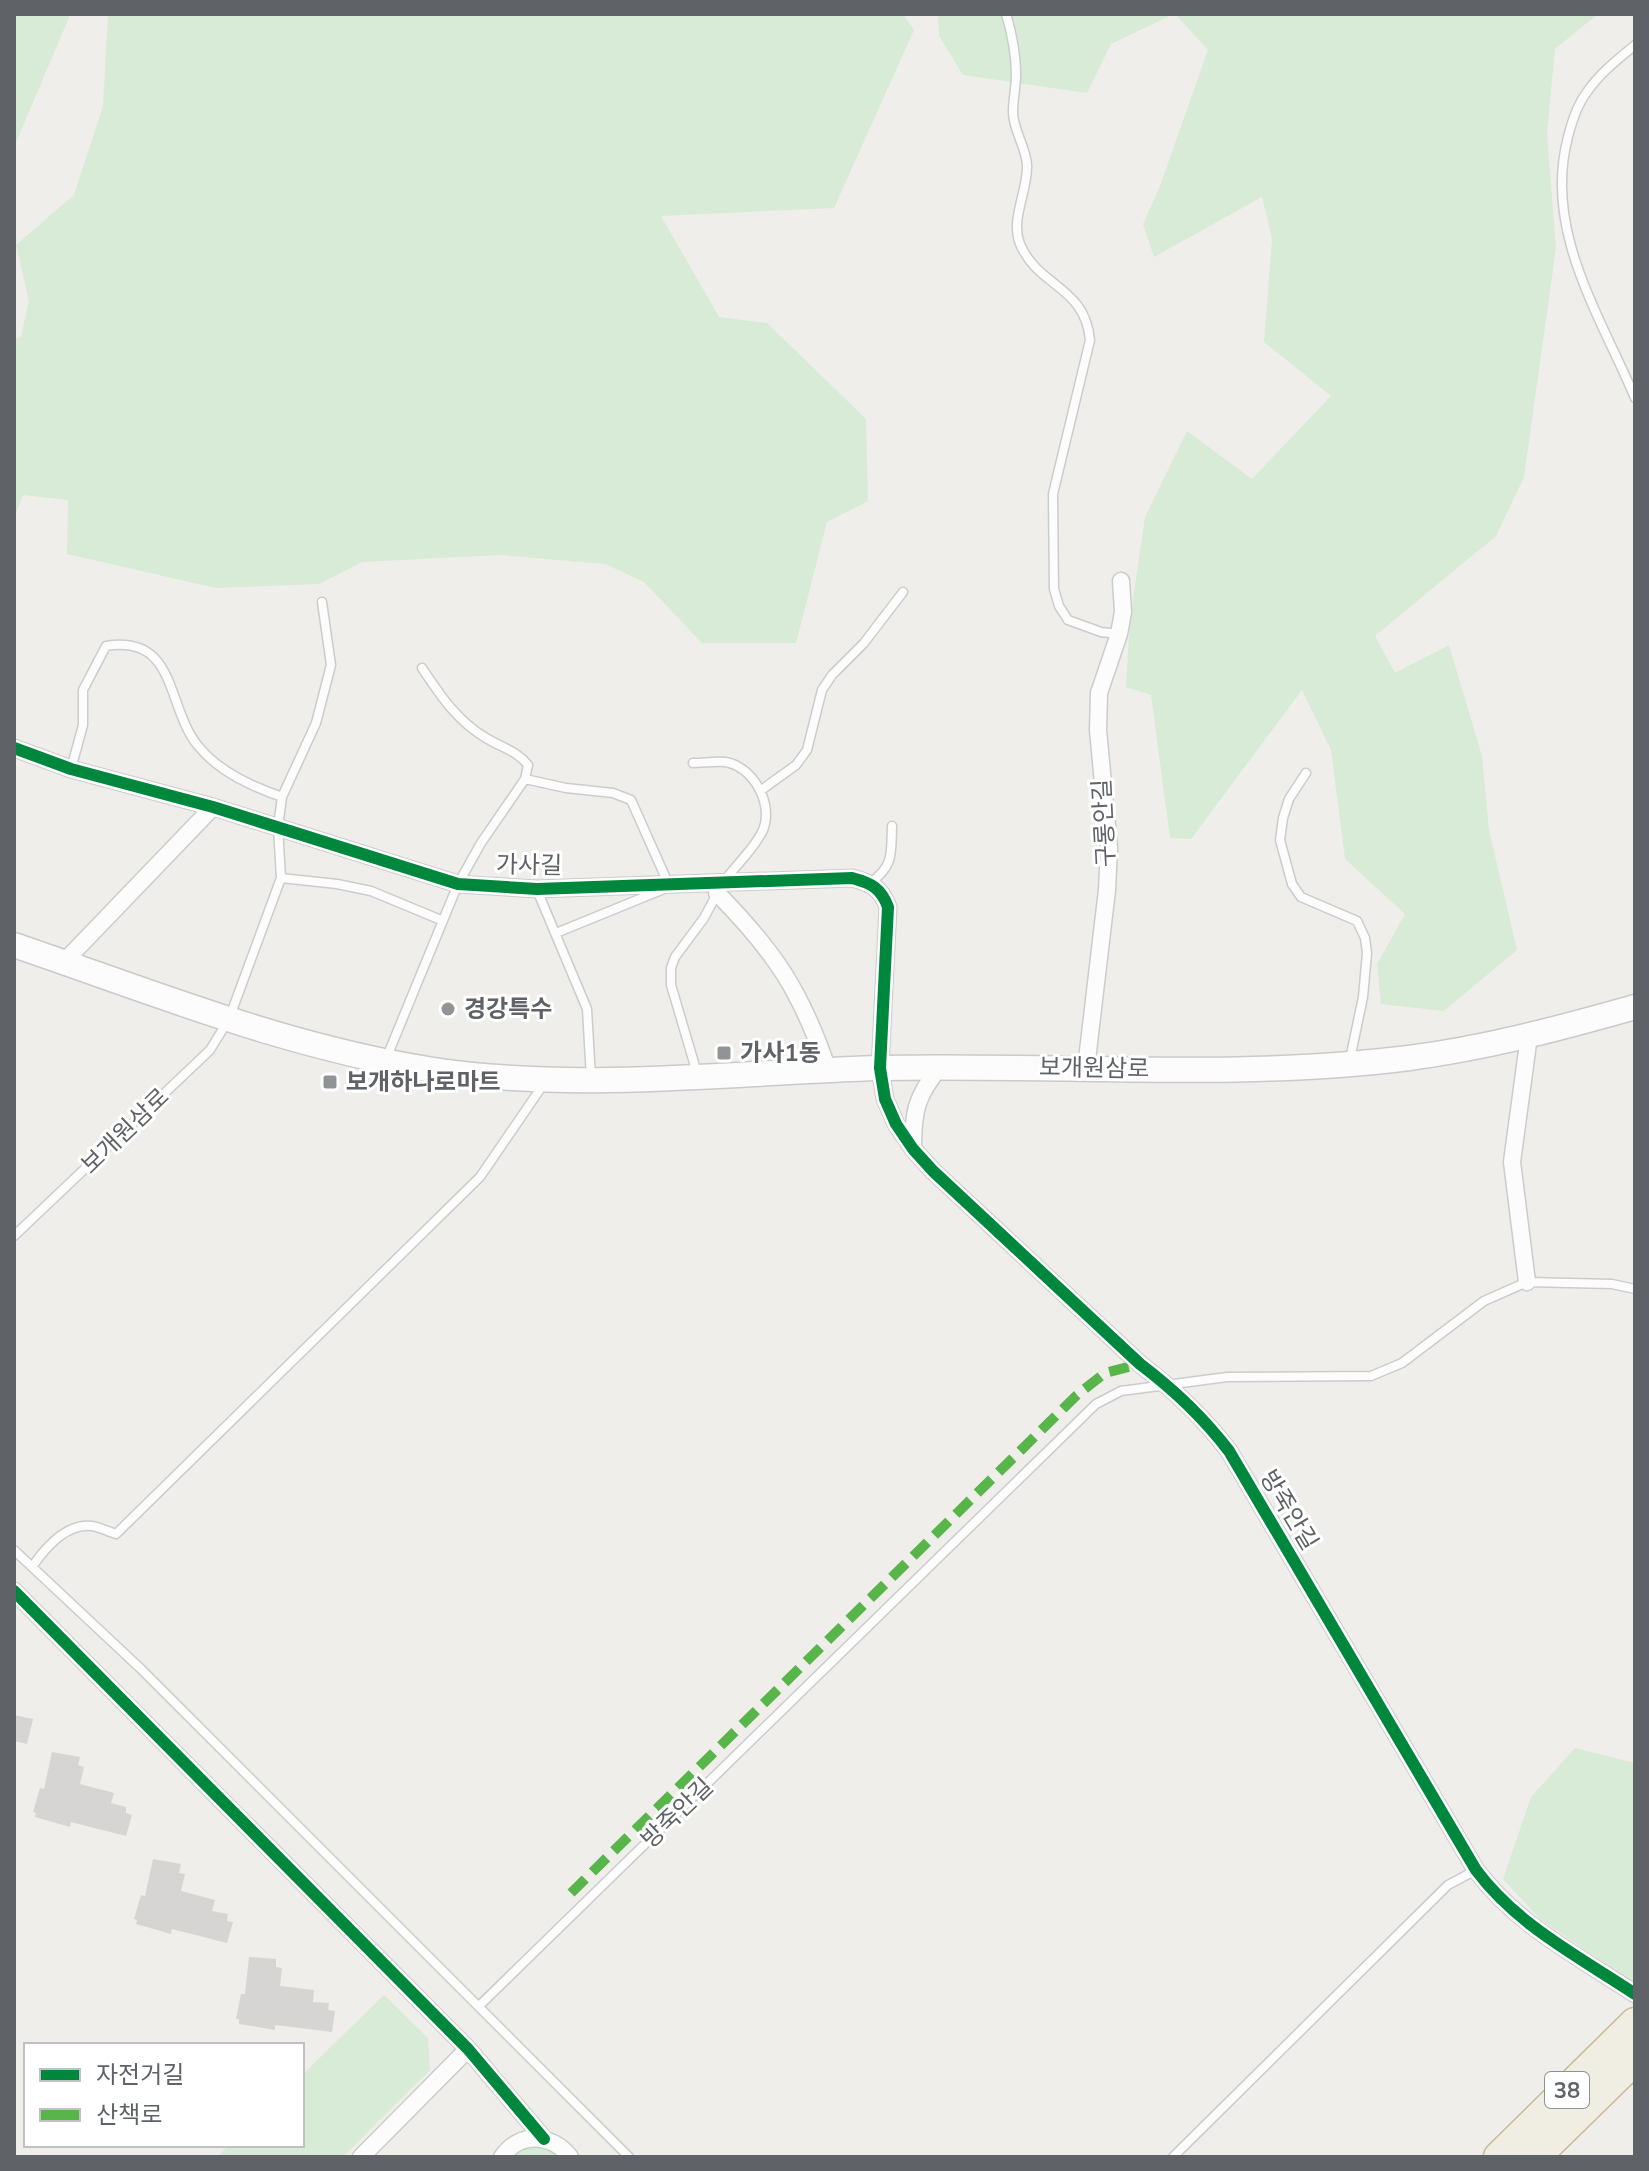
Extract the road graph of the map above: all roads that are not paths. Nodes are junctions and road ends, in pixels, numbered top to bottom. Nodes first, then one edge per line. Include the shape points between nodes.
1 (1006, 14) edge
2 (1635, 45) edge
3 (1635, 398) edge
4 (1121, 581) dead end
5 (903, 592) dead end
6 (322, 602) dead end
7 (1119, 634) junction
8 (422, 668) dead end
9 (14, 748) edge
10 (693, 763) dead end
11 (71, 769) junction
12 (1306, 773) dead end
13 (525, 779) junction
14 (760, 791) junction
15 (282, 797) junction
16 (213, 807) junction
17 (892, 826) dead end
18 (278, 827) junction
19 (281, 878) junction
20 (870, 883) junction
21 (458, 884) junction
22 (672, 884) junction
23 (720, 887) junction
24 (537, 889) junction
25 (441, 920) junction
26 (556, 933) junction
27 (14, 945) edge
28 (64, 962) junction
29 (1635, 1007) edge
30 (229, 1019) junction
31 (1529, 1036) junction
32 (385, 1061) junction
33 (1349, 1064) junction
34 (940, 1067) junction
35 (880, 1068) junction
36 (1086, 1068) junction
37 (828, 1070) junction
38 (697, 1075) junction
39 (548, 1078) junction
40 (591, 1078) junction
41 (913, 1149) junction
42 (14, 1236) edge
43 (1527, 1282) junction
44 (1635, 1289) edge
45 (1166, 1384) junction
46 (14, 1550) edge
47 (32, 1567) junction
48 (14, 1591) edge
49 (1476, 1870) junction
50 (1635, 1994) edge
51 (479, 2006) junction
52 (1635, 2023) edge
53 (468, 2049) junction
54 (1635, 2059) edge
55 (544, 2139) junction
56 (361, 2157) edge
57 (502, 2157) edge
58 (570, 2157) edge
59 (629, 2157) edge
60 (1173, 2157) edge
61 (1499, 2157) edge
62 (1535, 2157) edge

1 - 7 lane via 1016,76 1013,113 1027,162 1017,220 1019,242 1030,262 1079,304 1090,340 1053,494 1054,589 1068,620
2 - 3 lane via 1587,92 1574,115 1560,185 1572,253
4 - 7 street, 구롱안길
5 - 14 lane via 822,690 807,750 796,765
6 - 15 lane via 331,665 327,689
7 - 36 street, 구롱안길 via 1099,693 1109,847
8 - 13 lane via 450,710 485,738 518,753 528,765
9 - 11 street, 가사길
10 - 14 lane via 727,762 749,773
11 - 15 lane via 83,725 83,690 106,646 127,642 165,669 200,749 241,782
11 - 16 street, 가사길
12 - 33 lane via 1289,799 1280,840 1301,897 1357,921 1365,938 1366,974
13 - 21 lane
13 - 22 lane via 631,800
14 - 23 lane via 767,812 763,830
15 - 18 lane
16 - 18 street, 가사길
16 - 28 street
17 - 20 lane via 886,872
18 - 19 lane
18 - 21 street, 가사길
19 - 25 lane via 371,891
19 - 30 lane
20 - 23 street, 가사길 via 852,878
20 - 35 street via 888,907
21 - 24 street, 가사길
21 - 25 lane
22 - 23 street, 가사길
22 - 24 street, 가사길
22 - 26 lane
23 - 37 street via 779,963
23 - 38 lane via 671,968 671,985
24 - 26 lane
25 - 32 lane
26 - 40 lane via 587,1009
27 - 28 main road, 보개원삼로
28 - 30 main road, 보개원삼로
29 - 31 main road, 보개원삼로
30 - 32 main road, 보개원삼로
30 - 42 lane, 보개원삼로 via 210,1050
31 - 33 main road, 보개원삼로
31 - 43 street via 1512,1162
32 - 39 main road, 보개원삼로
33 - 36 main road, 보개원삼로
34 - 35 main road, 보개원삼로
34 - 36 main road, 보개원삼로
34 - 41 street via 917,1103
35 - 37 main road, 보개원삼로
35 - 41 street, 방죽안길 via 885,1099
37 - 38 main road, 보개원삼로
38 - 40 main road, 보개원삼로
39 - 40 main road, 보개원삼로
39 - 47 lane via 480,1177 116,1534 94,1526 74,1527 44,1549
41 - 45 street, 방죽안길
43 - 44 lane
43 - 45 lane via 1484,1301 1402,1363 1371,1376 1227,1377
45 - 49 street, 방죽안길 via 1229,1451
45 - 51 lane, 방죽안길 via 1121,1391 1096,1404
46 - 47 lane
47 - 51 lane
48 - 53 street
49 - 50 street, 방죽안길 via 1493,1893 1535,1930
49 - 60 lane via 1448,1885
51 - 59 lane
52 - 61 highway, 38
53 - 55 street
53 - 56 street
54 - 62 highway, 38
55 - 57 street via 523,2140
55 - 58 street

